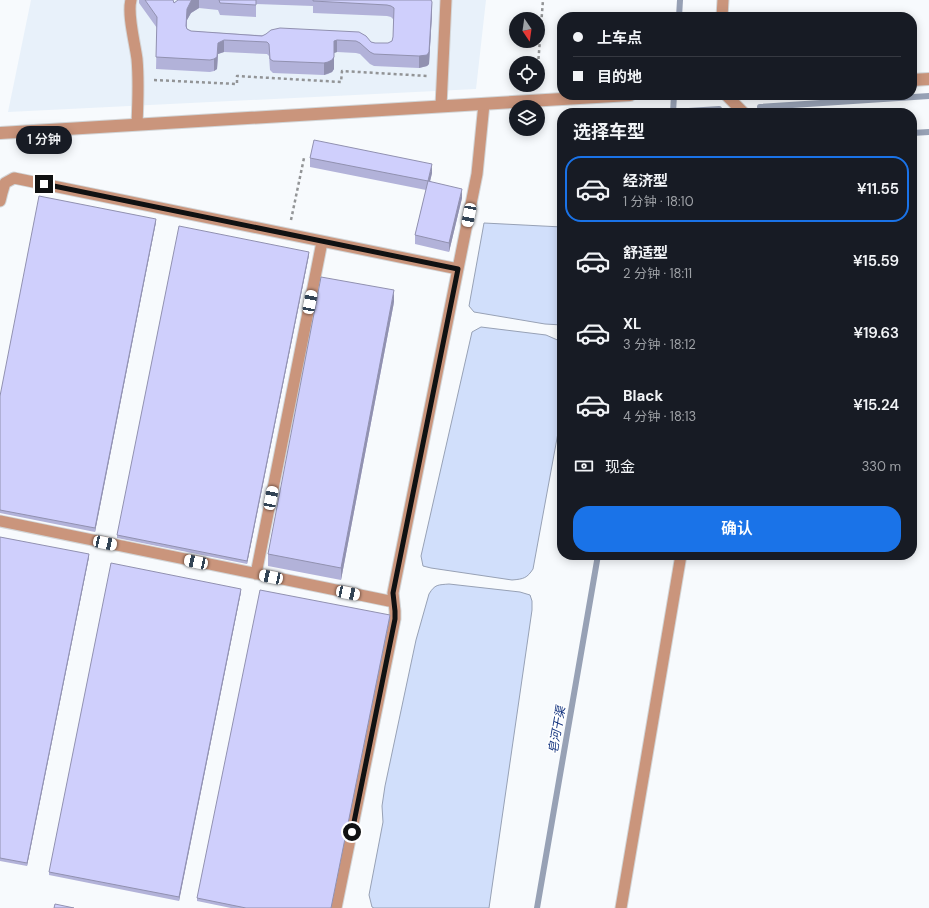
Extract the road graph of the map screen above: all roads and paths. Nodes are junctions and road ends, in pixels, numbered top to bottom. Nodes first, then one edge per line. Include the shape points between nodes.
1 (131, 0) edge
2 (446, 0) edge
3 (542, 0) edge
4 (723, 0) edge
5 (722, 12) edge
6 (539, 56) edge
7 (443, 77) junction
8 (929, 79) edge
9 (139, 80) junction
10 (917, 80) edge
11 (557, 100) edge
12 (731, 100) edge
13 (484, 104) junction
14 (441, 106) junction
15 (739, 108) edge
16 (137, 124) junction
17 (0, 133) edge
18 (304, 158) dead end
19 (0, 201) edge
20 (288, 234) junction
21 (322, 242) junction
22 (458, 269) junction
23 (0, 521) edge
24 (680, 560) edge
25 (256, 574) junction
26 (394, 602) junction
27 (336, 908) edge
28 (621, 908) edge

1 - 9 lane via 130,11
2 - 7 lane
3 - 6 path
4 - 5 lane
7 - 9 path via 342,71 341,82 237,76 237,84
7 - 14 lane
8 - 10 street
9 - 16 lane
11 - 13 street
12 - 15 lane
13 - 14 street
13 - 22 lane via 477,174
14 - 16 street
16 - 17 street
18 - 20 path
19 - 20 lane via 6,183 14,178
20 - 21 lane
21 - 22 lane
21 - 25 lane
22 - 26 lane via 393,593
23 - 25 lane
24 - 28 lane
25 - 26 lane
26 - 27 lane via 395,619

